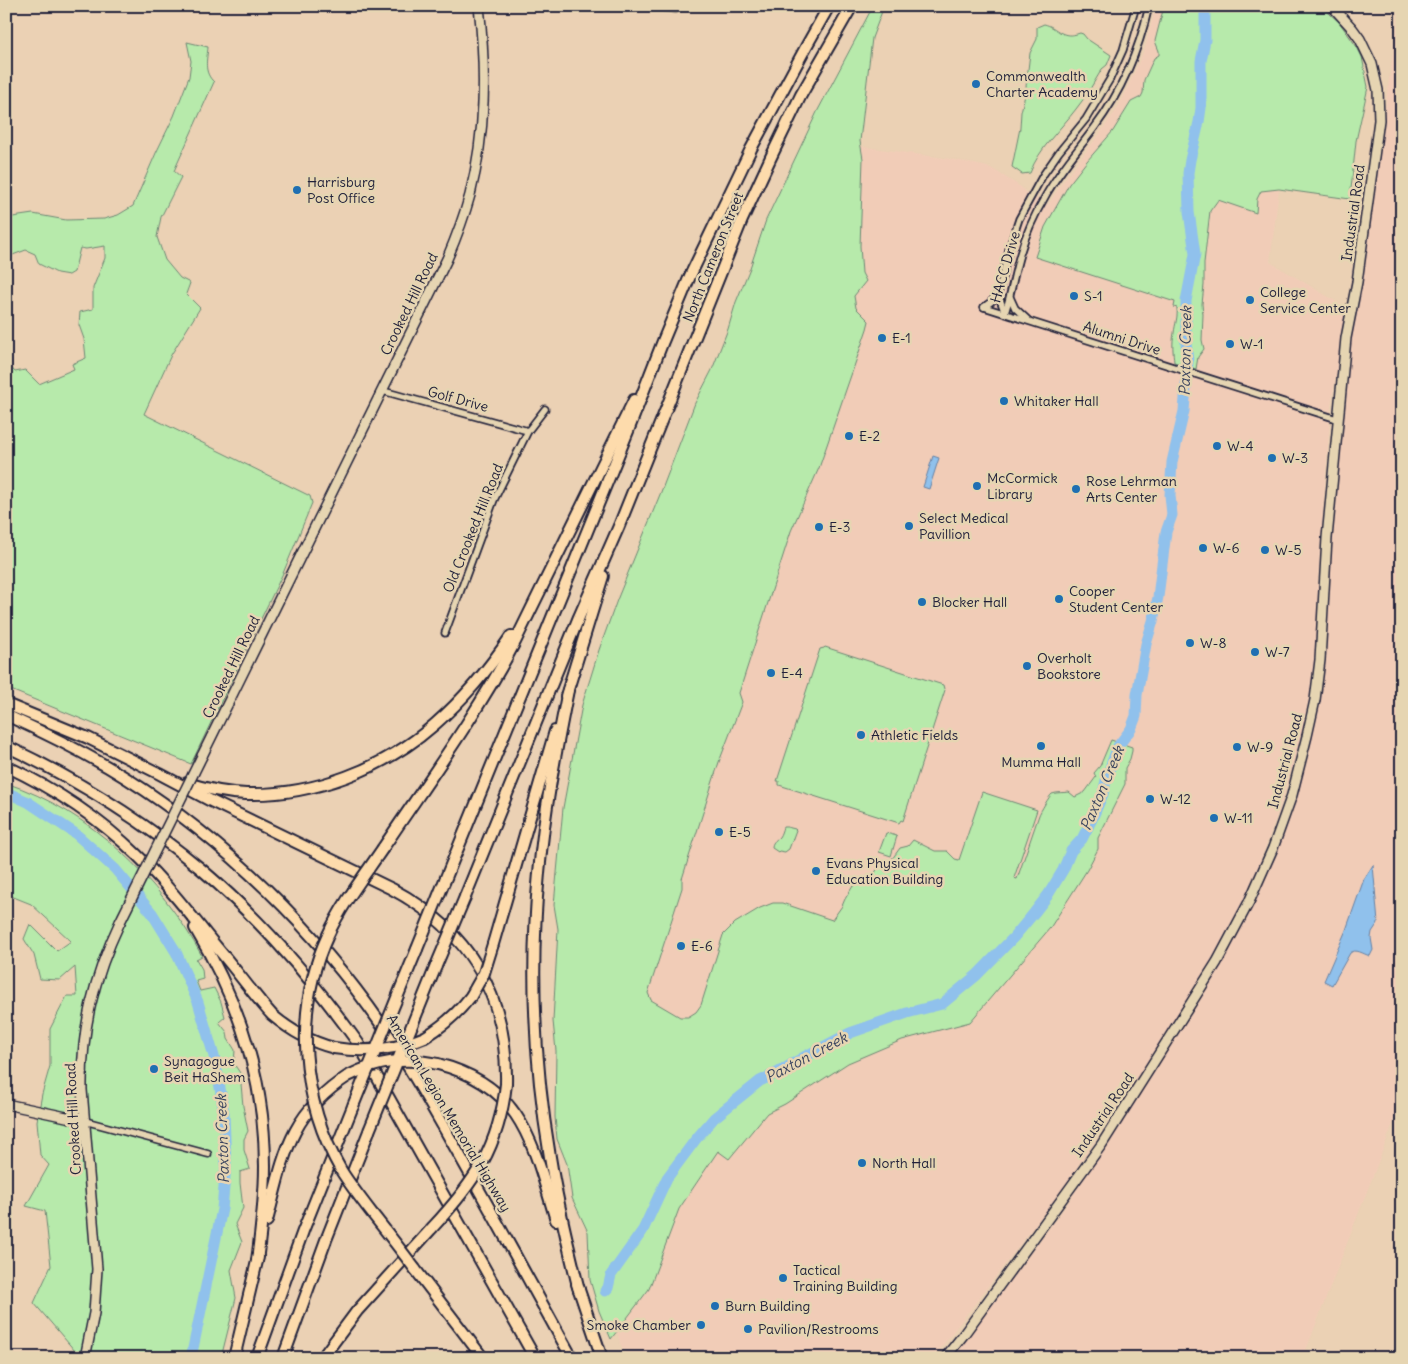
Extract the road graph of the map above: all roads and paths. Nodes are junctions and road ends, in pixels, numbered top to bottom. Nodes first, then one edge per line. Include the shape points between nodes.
1 (479, 6) edge
2 (648, 6) edge
3 (829, 6) edge
4 (852, 6) edge
5 (1136, 6) edge
6 (1149, 6) edge
7 (1332, 6) edge
8 (676, 8) dead end
9 (998, 294) junction
10 (1010, 297) junction
11 (1004, 313) junction
12 (1029, 321) junction
13 (663, 341) junction
14 (382, 391) junction
15 (545, 409) dead end
16 (1338, 419) junction
17 (528, 431) junction
18 (619, 526) junction
19 (534, 602) junction
20 (445, 633) dead end
21 (568, 690) junction
22 (6, 704) edge
23 (6, 715) edge
24 (6, 746) edge
25 (6, 766) edge
26 (160, 774) junction
27 (172, 894) junction
28 (6, 1104) edge
29 (85, 1121) junction
30 (208, 1154) dead end
31 (257, 1261) junction
32 (579, 1290) junction
33 (85, 1358) edge
34 (234, 1358) edge
35 (257, 1358) edge
36 (282, 1358) edge
37 (322, 1358) edge
38 (482, 1358) edge
39 (535, 1358) edge
40 (572, 1358) edge
41 (602, 1358) edge
42 (945, 1358) edge

1 - 14 street, Crooked Hill Road via 484,66 483,116 470,196 447,260
2 - 8 street
3 - 13 highway, North Cameron Street via 734,182
4 - 18 highway, North Cameron Street via 801,95 756,188
5 - 9 street, HACC Drive via 1123,50 1107,86 1043,174 1022,212
6 - 10 street, HACC Drive via 1135,55 1114,98 1061,170 1037,211 1021,252
7 - 16 street, Industrial Road via 1360,39 1372,64 1379,106 1378,134 1346,338
9 - 11 street, HACC Drive
9 - 11 street, Alumni Drive via 984,307
10 - 11 street, HACC Drive
10 - 12 street via 1015,308
11 - 12 street, Alumni Drive
12 - 16 street, Alumni Drive
13 - 19 highway
13 - 35 highway, bridge via 353,1106
14 - 17 street, Golf Drive
14 - 29 street, Crooked Hill Road, bridge via 120,922 102,965 87,1018 82,1069
15 - 17 street, Old Crooked Hill Road
16 - 42 street, Industrial Road via 1315,700 1292,795 1273,848 1247,907 1217,962 1133,1096 1102,1144
17 - 20 street, Old Crooked Hill Road via 494,500
18 - 21 highway
18 - 36 highway, bridge via 369,1131
19 - 26 highway via 486,672 459,701 414,740 366,768 322,784 260,794 215,790
19 - 38 highway, bridge via 487,693 328,934 311,982 307,1008 309,1083 331,1151 351,1185
21 - 27 highway, bridge via 484,973 454,1016 425,1037 408,1044 353,1051 301,1036 272,1015
21 - 32 highway via 542,841 536,904 534,991 545,1124
22 - 26 highway via 88,738
23 - 40 highway, American Legion Memorial Highway via 71,746 137,785 244,868 297,921 370,1008 411,1070
24 - 39 highway via 92,792 172,847 230,896 292,959 358,1043
25 - 27 highway via 51,789 98,821 139,857
26 - 37 highway, bridge via 397,891 423,907 458,940 480,970 503,1034 506,1084 500,1121 487,1156 468,1187 357,1311
27 - 31 highway via 224,982 240,1018 254,1067 262,1111 266,1167
28 - 29 street
29 - 30 street
29 - 33 street, Crooked Hill Road via 97,1269 94,1313
31 - 32 highway, bridge via 282,1164 293,1133 305,1115 319,1098 348,1076 367,1067 397,1060 418,1060 464,1072 485,1084 520,1121 535,1153
31 - 34 highway
32 - 41 highway

